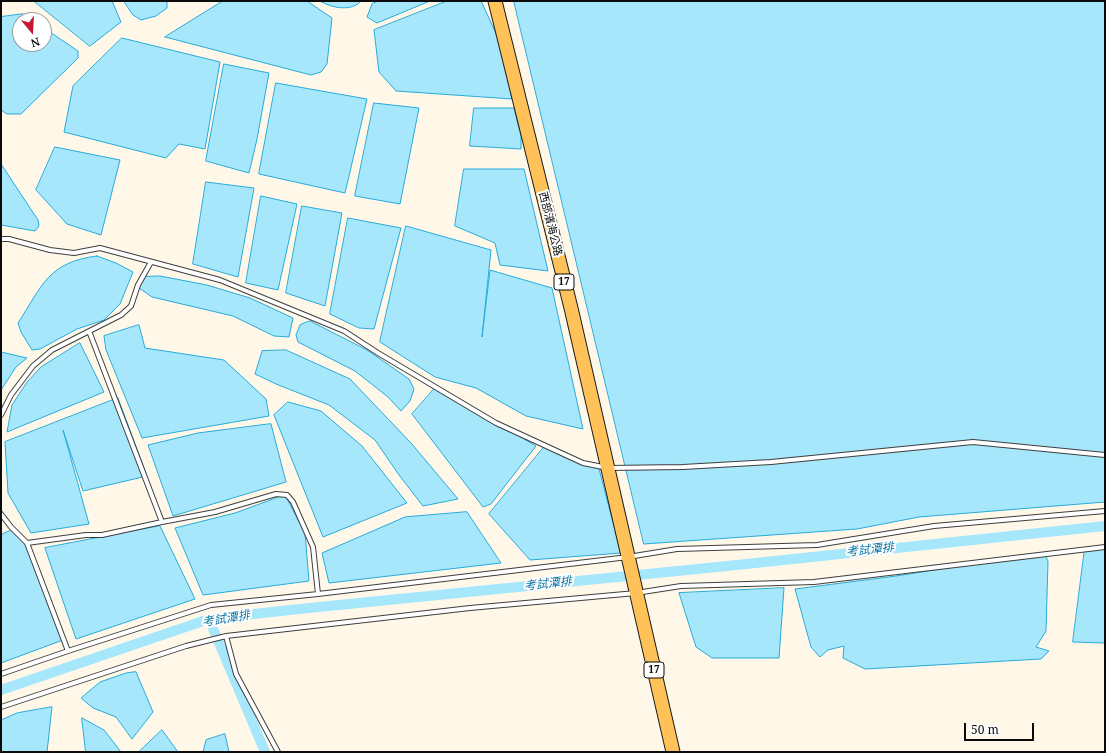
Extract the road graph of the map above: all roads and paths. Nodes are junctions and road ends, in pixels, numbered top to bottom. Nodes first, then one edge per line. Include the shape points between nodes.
1 (495, 1) edge
2 (1, 239) edge
3 (151, 262) junction
4 (90, 331) junction
5 (1, 415) edge
6 (1105, 455) edge
7 (608, 468) junction
8 (1105, 511) edge
9 (1, 514) edge
10 (162, 522) junction
11 (27, 543) junction
12 (1105, 547) edge
13 (629, 561) junction
14 (635, 590) junction
15 (318, 594) junction
16 (226, 636) junction
17 (68, 651) junction
18 (1, 674) edge
19 (1, 707) edge
20 (278, 752) edge
21 (673, 752) edge

1 - 7 main road, 西部濱海公路 / 17
2 - 3 lane via 74,253 100,248
3 - 4 lane via 138,285 131,306 121,315
3 - 7 lane via 220,280 344,331 496,423 583,463
4 - 5 lane via 52,350 33,366 10,395
4 - 10 lane
6 - 7 lane via 973,442 771,462
7 - 13 main road, 西部濱海公路 / 17
8 - 13 lane via 934,526 817,545 677,549
9 - 11 lane
10 - 11 lane via 102,535 86,534
10 - 15 lane via 215,512 276,494 287,495 293,502 313,547
11 - 17 lane
12 - 14 lane via 814,582
13 - 14 main road, 17
13 - 15 lane
14 - 16 lane
14 - 21 main road, 17
15 - 17 lane via 211,605
16 - 19 lane via 186,646
16 - 20 lane via 236,674
17 - 18 lane

